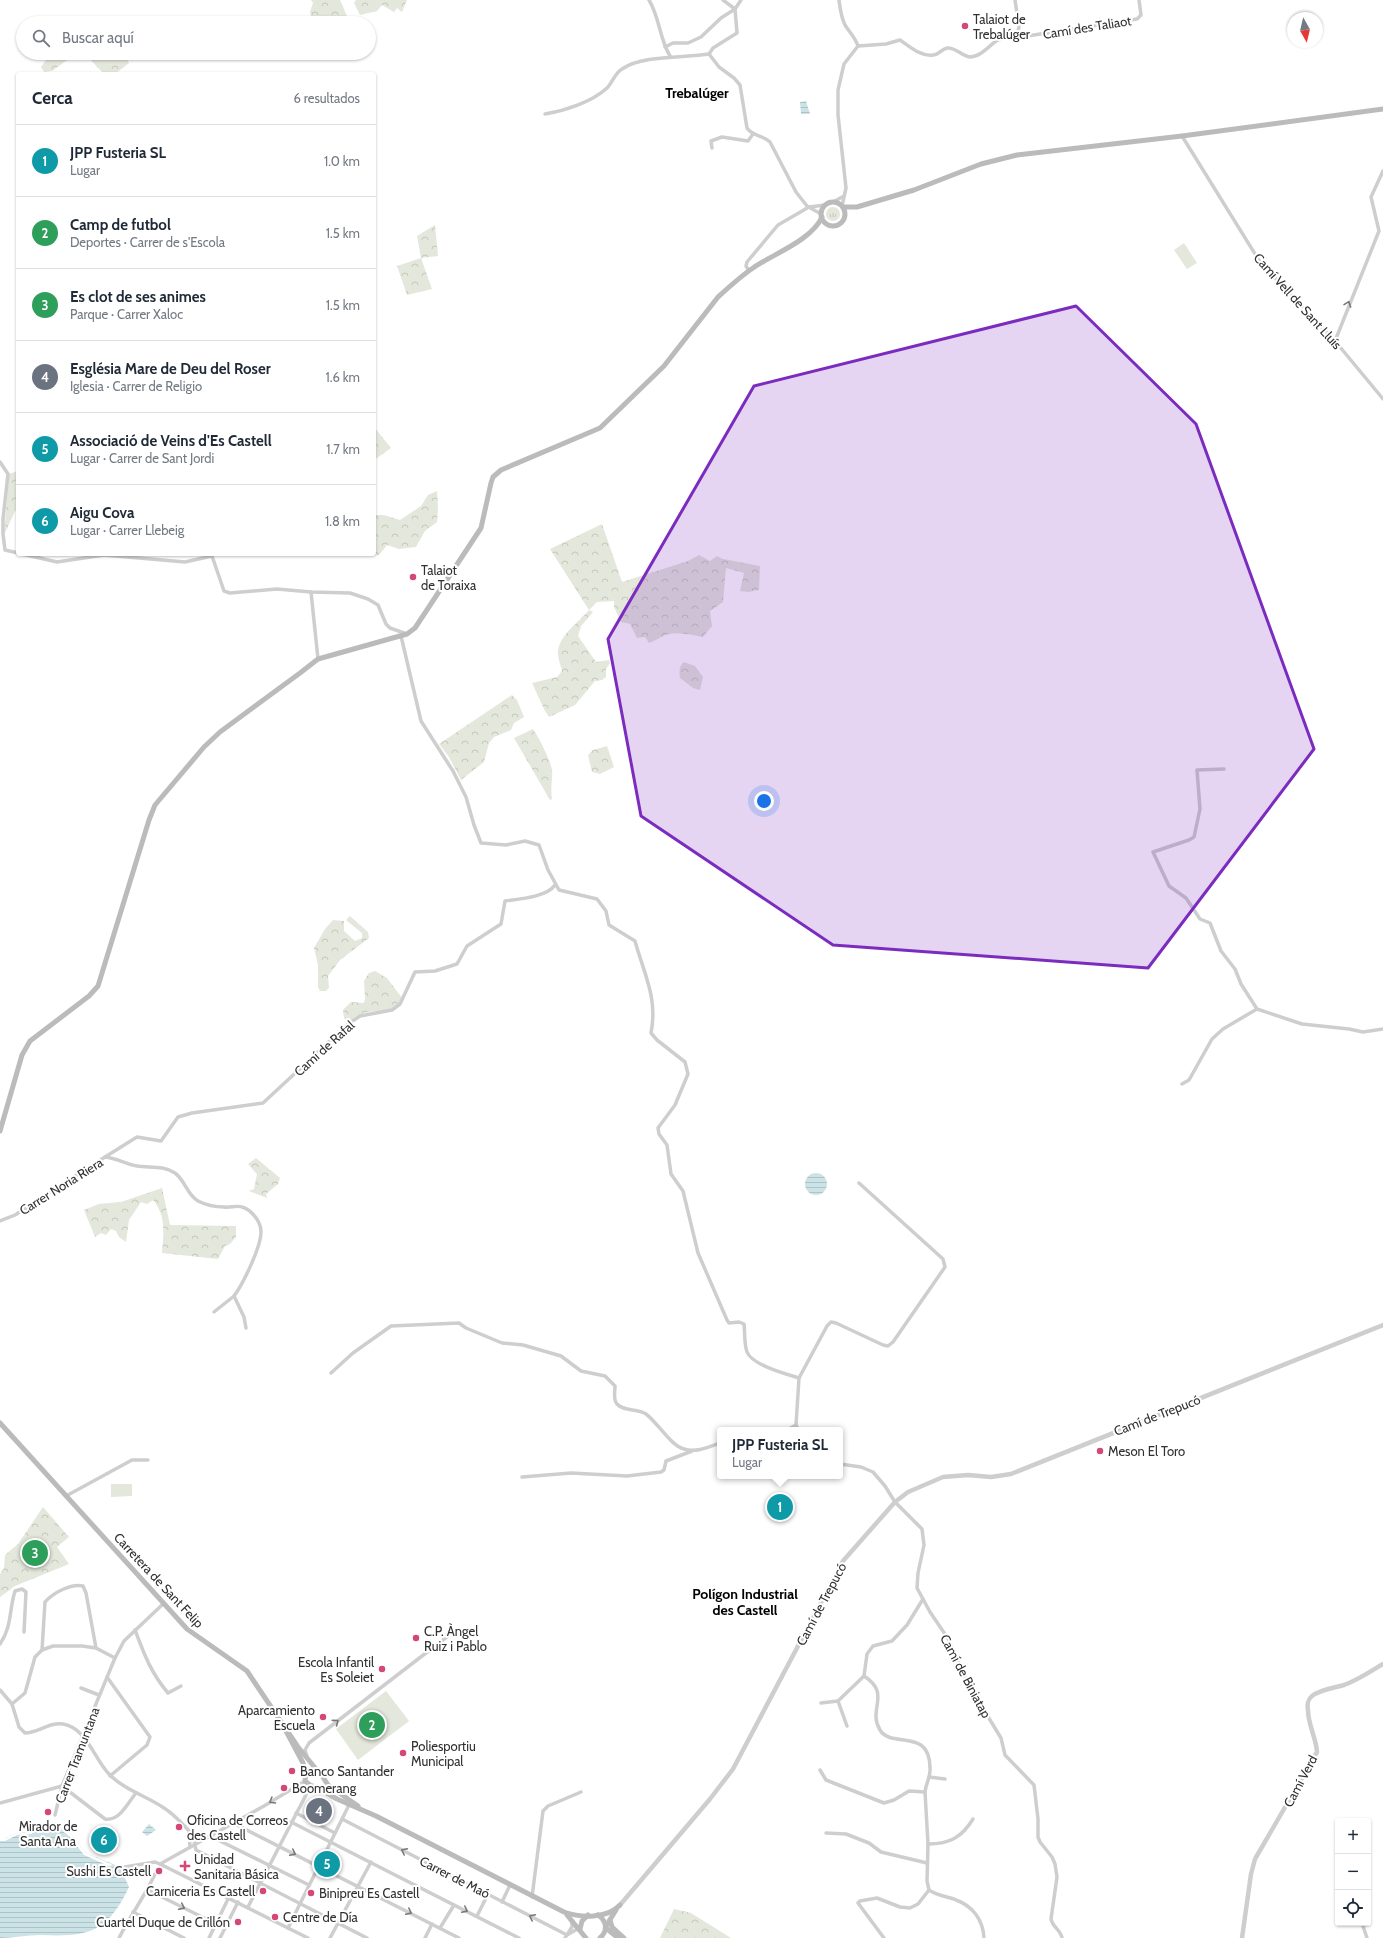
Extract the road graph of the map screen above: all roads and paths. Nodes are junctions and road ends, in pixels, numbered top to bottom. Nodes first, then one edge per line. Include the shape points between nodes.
1 (649, 0) edge
2 (723, 0) edge
3 (741, 0) edge
4 (839, 0) edge
5 (1016, 0) edge
6 (1139, 0) edge
7 (735, 9) junction
8 (1017, 35) junction
9 (858, 46) junction
10 (665, 47) junction
11 (709, 54) junction
12 (670, 56) junction
13 (1383, 109) edge
14 (545, 114) dead end
15 (753, 134) junction
16 (1182, 136) junction
17 (712, 148) dead end
18 (1383, 171) edge
19 (845, 194) junction
20 (832, 202) junction
21 (825, 205) junction
22 (842, 206) junction
23 (809, 207) junction
24 (857, 207) junction
25 (822, 216) junction
26 (844, 218) junction
27 (828, 224) junction
28 (815, 228) junction
29 (749, 271) junction
30 (1335, 341) junction
31 (1383, 399) edge
32 (0, 462) edge
33 (16, 553) edge
34 (30, 556) edge
35 (97, 556) edge
36 (116, 556) edge
37 (212, 556) edge
38 (212, 556) edge
39 (311, 592) junction
40 (404, 635) junction
41 (318, 660) junction
42 (1224, 769) dead end
43 (555, 885) junction
44 (1257, 1009) junction
45 (1383, 1030) edge
46 (1182, 1084) dead end
47 (0, 1132) edge
48 (105, 1157) junction
49 (859, 1183) dead end
50 (0, 1221) edge
51 (234, 1296) junction
52 (214, 1312) dead end
53 (1383, 1325) edge
54 (246, 1328) dead end
55 (331, 1373) dead end
56 (799, 1378) junction
57 (0, 1423) edge
58 (796, 1425) joint
59 (792, 1427) edge
60 (717, 1444) edge
61 (692, 1451) junction
62 (148, 1460) dead end
63 (843, 1464) edge
64 (522, 1477) dead end
65 (66, 1496) junction
66 (895, 1502) junction
67 (923, 1599) junction
68 (163, 1604) junction
69 (135, 1630) junction
70 (24, 1632) dead end
71 (448, 1636) dead end
72 (0, 1644) edge
73 (96, 1648) junction
74 (42, 1650) junction
75 (114, 1658) junction
76 (1383, 1664) edge
77 (864, 1676) junction
78 (107, 1677) junction
79 (180, 1686) dead end
80 (81, 1688) dead end
81 (0, 1690) edge
82 (99, 1695) junction
83 (838, 1701) junction
84 (821, 1703) dead end
85 (12, 1704) junction
86 (278, 1716) junction
87 (847, 1726) dead end
88 (83, 1736) junction
89 (307, 1757) junction
90 (316, 1769) junction
91 (820, 1770) dead end
92 (306, 1773) junction
93 (110, 1776) junction
94 (929, 1777) junction
95 (945, 1779) dead end
96 (324, 1780) junction
97 (305, 1781) junction
98 (62, 1786) junction
99 (315, 1787) junction
100 (580, 1792) dead end
101 (925, 1792) junction
102 (136, 1793) junction
103 (0, 1803) edge
104 (349, 1805) junction
105 (296, 1813) junction
106 (55, 1815) dead end
107 (376, 1816) junction
108 (342, 1819) junction
109 (973, 1819) dead end
110 (291, 1822) junction
111 (233, 1823) junction
112 (189, 1831) junction
113 (335, 1832) junction
114 (826, 1833) dead end
115 (193, 1836) junction
116 (210, 1836) junction
117 (199, 1842) junction
118 (331, 1842) junction
119 (928, 1844) junction
120 (194, 1845) junction
121 (279, 1846) junction
122 (190, 1847) junction
123 (370, 1862) junction
124 (927, 1863) junction
125 (160, 1864) junction
126 (125, 1866) dead end
127 (269, 1866) junction
128 (318, 1866) junction
129 (154, 1874) dead end
130 (260, 1884) junction
131 (309, 1885) junction
132 (510, 1885) junction
133 (357, 1886) junction
134 (148, 1890) junction
135 (929, 1890) junction
136 (488, 1894) junction
137 (532, 1896) junction
138 (229, 1898) junction
139 (238, 1902) junction
140 (502, 1902) junction
141 (300, 1904) junction
142 (454, 1904) junction
143 (620, 1905) junction
144 (248, 1907) junction
145 (133, 1912) junction
146 (565, 1913) junction
147 (589, 1915) junction
148 (597, 1915) junction
149 (477, 1916) junction
150 (572, 1919) junction
151 (610, 1920) junction
152 (338, 1923) junction
153 (216, 1924) junction
154 (432, 1924) junction
155 (1363, 1926) edge
156 (580, 1927) junction
157 (606, 1927) junction
158 (288, 1928) junction
159 (440, 1928) junction
160 (566, 1936) edge
161 (583, 1937) edge
162 (120, 1938) edge
163 (184, 1938) edge
164 (209, 1938) edge
165 (220, 1938) edge
166 (308, 1938) edge
167 (330, 1938) edge
168 (367, 1938) edge
169 (425, 1938) edge
170 (459, 1938) edge
171 (519, 1938) edge
172 (600, 1938) edge
173 (618, 1938) edge
174 (624, 1938) edge
175 (884, 1938) edge
176 (984, 1938) edge
177 (1062, 1938) edge
178 (1242, 1938) edge
179 (1367, 1938) edge

1 - 10 street via 656,14
2 - 7 street
3 - 7 street
4 - 9 street via 842,17 855,36
5 - 8 street via 1019,27
6 - 8 street, Camí des Taliaot via 1140,15 1136,19
7 - 10 street via 701,37 688,43 673,43
7 - 11 street via 737,33 713,48
8 - 9 street, Camí des Taliaot via 998,40 972,57 946,48 934,55 924,54 900,40
9 - 19 street via 844,64 838,90
10 - 12 street
11 - 12 street
11 - 15 street via 719,67 740,84 747,128
12 - 14 street via 621,69 607,88 594,96 573,106
13 - 16 main road
15 - 17 street via 748,141 722,137 711,141
15 - 23 street via 770,142 790,181
16 - 24 main road via 1031,153 981,164 914,190
16 - 30 street, Camí Vell de Sant Lluís via 1260,262
30 -> 18 street via 1379,231 1371,197
19 - 20 street
19 - 22 street
20 - 21 main road
20 - 22 main road
21 - 23 street
21 - 25 main road
22 - 24 main road
22 - 26 main road
23 - 25 street
23 - 29 street via 773,230 746,262
24 - 26 main road
25 - 27 main road
25 - 28 main road
26 - 27 main road via 837,225
27 - 28 main road
28 - 29 main road
29 - 40 main road via 728,288 708,310 664,366 600,428 501,470 493,477 481,528 421,621
30 - 31 street, Camí Vell de Sant Lluís
32 - 33 street via 8,474 3,519 5,550
34 - 35 street via 56,562
36 - 37 street via 185,562
38 - 39 street via 224,591 230,593 277,589
39 - 40 street via 350,593 368,599 378,605 386,624
39 - 41 street
40 - 41 main road
40 - 43 street via 421,721 453,771 466,797 481,843 506,845 534,842 539,845
41 - 47 main road via 220,732 204,747 156,805 149,820 98,986 89,996 30,1041 22,1055
42 - 44 street via 1197,770 1200,809 1194,837 1153,852 1169,886 1186,898 1200,919 1210,923 1221,951 1235,969
43 - 48 street, Camí de Rafal via 551,891 505,901 501,924 467,946 457,964 435,971 415,972 400,1004 392,1010 360,1016 348,1024 263,1103 178,1117 161,1140 137,1137
43 - 56 street via 559,890 597,899 606,911 609,924 635,941 654,1003 655,1016 651,1033 688,1067 688,1074 675,1105 658,1128 659,1134 667,1144 671,1174 683,1191 698,1253 727,1320 729,1323 744,1324 746,1350 749,1355 760,1364
44 - 45 street via 1302,1024 1363,1032
44 - 46 street via 1212,1038 1189,1080
48 - 50 street, Carrer Noria Riera via 15,1215
48 - 51 street, Carrer Noria Riera via 136,1166 165,1169 176,1174 198,1201 209,1205 242,1207 256,1217 261,1234 242,1286
49 - 56 street via 943,1259 946,1267 888,1346 831,1322
51 - 52 street, Carrer Noria Riera
51 - 54 street
53 - 66 street, Camí de Trepucó via 1011,1474 991,1477 943,1477 908,1492
55 - 61 street via 353,1353 391,1326 459,1323 502,1343 523,1345 561,1356 581,1371 605,1376 615,1386 617,1405 646,1414 678,1448
56 - 58 street
57 - 65 main road, Carretera de Sant Felip
58 - 59 street
60 - 61 street
61 - 64 street via 666,1461 661,1472 627,1476 570,1473
62 - 65 street via 132,1460
63 - 66 street, Camí de Biniatap via 873,1472
65 - 68 main road, Carretera de Sant Felip
66 - 67 street, Camí de Biniatap via 922,1529 924,1545 917,1588
66 - 143 street, Camí de Trepucó via 843,1561 733,1769
67 - 77 street via 908,1625 892,1641 873,1646 866,1654
67 - 177 street, Camí de Biniatap via 949,1640 967,1682 1001,1738 1005,1755 1034,1786 1038,1837 1055,1864 1055,1894 1050,1919 1052,1926
68 - 69 street, Carrer Tramuntana
68 - 86 main road, Carretera de Sant Felip via 187,1629 247,1671
69 - 75 street, Carrer Tramuntana via 124,1641
69 - 79 street via 147,1664 164,1689 168,1693
70 - 72 street via 26,1592 22,1589 15,1591 11,1621
89 -> 71 street via 304,1750 309,1743
73 - 74 street via 53,1646
73 - 74 street via 86,1593 83,1586 77,1585 50,1596 45,1602
73 - 75 street
74 - 85 street via 36,1657 25,1692
75 - 78 street, Carrer Tramuntana
76 - 178 street, Camí Verd via 1355,1680 1311,1696 1308,1703 1308,1720 1317,1752 1255,1859
77 - 83 street
77 - 94 street via 874,1682 877,1688 876,1718 879,1730 884,1735 914,1742 927,1750 930,1759
78 - 82 street, Carrer Tramuntana
78 - 93 street via 150,1737 147,1745
80 - 82 street, Carrer Tramuntana
81 - 85 street
82 - 88 street, Carrer Tramuntana
83 - 84 street
83 - 87 street
85 - 88 street via 20,1727 25,1733 33,1733 51,1724 63,1724
86 - 89 main road, Carretera de Sant Felip
86 - 92 main road
88 - 93 street via 99,1764
88 - 98 street, Carrer Tramuntana
89 - 90 main road, Carretera de Sant Felip
90 - 92 main road
90 - 96 main road via 321,1772
91 - 101 street via 826,1780 884,1803 909,1791
92 - 97 main road
93 - 102 street
94 - 95 street
94 - 101 street
96 - 99 main road via 322,1785
96 - 107 main road via 340,1794
97 - 99 main road
97 -> 111 street
98 - 102 street via 105,1819 111,1820 117,1818
98 - 103 street
98 - 106 street, Carrer Tramuntana
99 - 104 main road
99 - 105 street via 308,1791
100 - 137 street via 548,1806 543,1811
101 - 119 street
102 - 112 street via 165,1808
104 - 107 main road
104 - 108 street
105 - 110 street
105 - 113 street
107 - 132 main road
108 - 113 street
136 -> 108 street, Carrer de Maó
109 - 119 street via 964,1833 954,1840
110 - 118 street
110 - 121 street
111 - 116 street
111 - 121 street
112 - 115 street
112 - 122 street
113 - 118 street
114 - 124 street via 846,1834 869,1843 881,1852
115 - 117 street
115 - 120 street
116 - 117 street
116 - 127 street
117 - 120 street
118 - 123 street
118 - 128 street
119 - 124 street
120 - 122 street
120 - 130 street via 196,1850
121 - 127 street
121 -> 128 street
122 - 125 street
123 - 133 street
123 - 142 street
124 - 135 street
125 - 126 street via 155,1862
125 - 138 street
127 - 130 street
127 - 131 street
128 - 131 street
128 - 133 street
129 - 134 street
130 - 141 street
130 - 144 street
131 - 141 street
132 - 137 main road
132 - 140 street
133 - 152 street
133 -> 154 street
134 - 145 street
134 -> 153 street
135 - 175 street via 918,1904 910,1908 877,1898 858,1903
135 - 176 street via 957,1900 974,1912 983,1929
136 - 140 street, Carrer de Maó
136 - 149 street
137 - 146 main road
138 - 139 street
138 - 153 street
139 - 144 street
139 - 165 street
160 -> 140 street, Carrer de Maó
141 - 152 street
141 - 158 street
142 -> 149 street
142 - 159 street
143 - 148 main road via 607,1914
143 - 151 main road
144 - 158 street
145 - 162 street
145 - 163 street
146 - 147 main road
146 - 150 main road
147 - 148 main road
147 - 156 main road via 583,1919
148 - 157 main road via 604,1920
149 - 171 street
150 - 156 main road
150 - 160 street via 572,1927
151 - 157 main road
151 - 174 main road via 612,1927
152 - 167 street
152 - 168 street
153 - 164 street
154 - 159 street
154 - 169 street
155 - 179 street
156 - 160 street
156 - 161 main road
157 - 172 main road
157 - 173 main road
158 - 166 street
159 - 170 street

